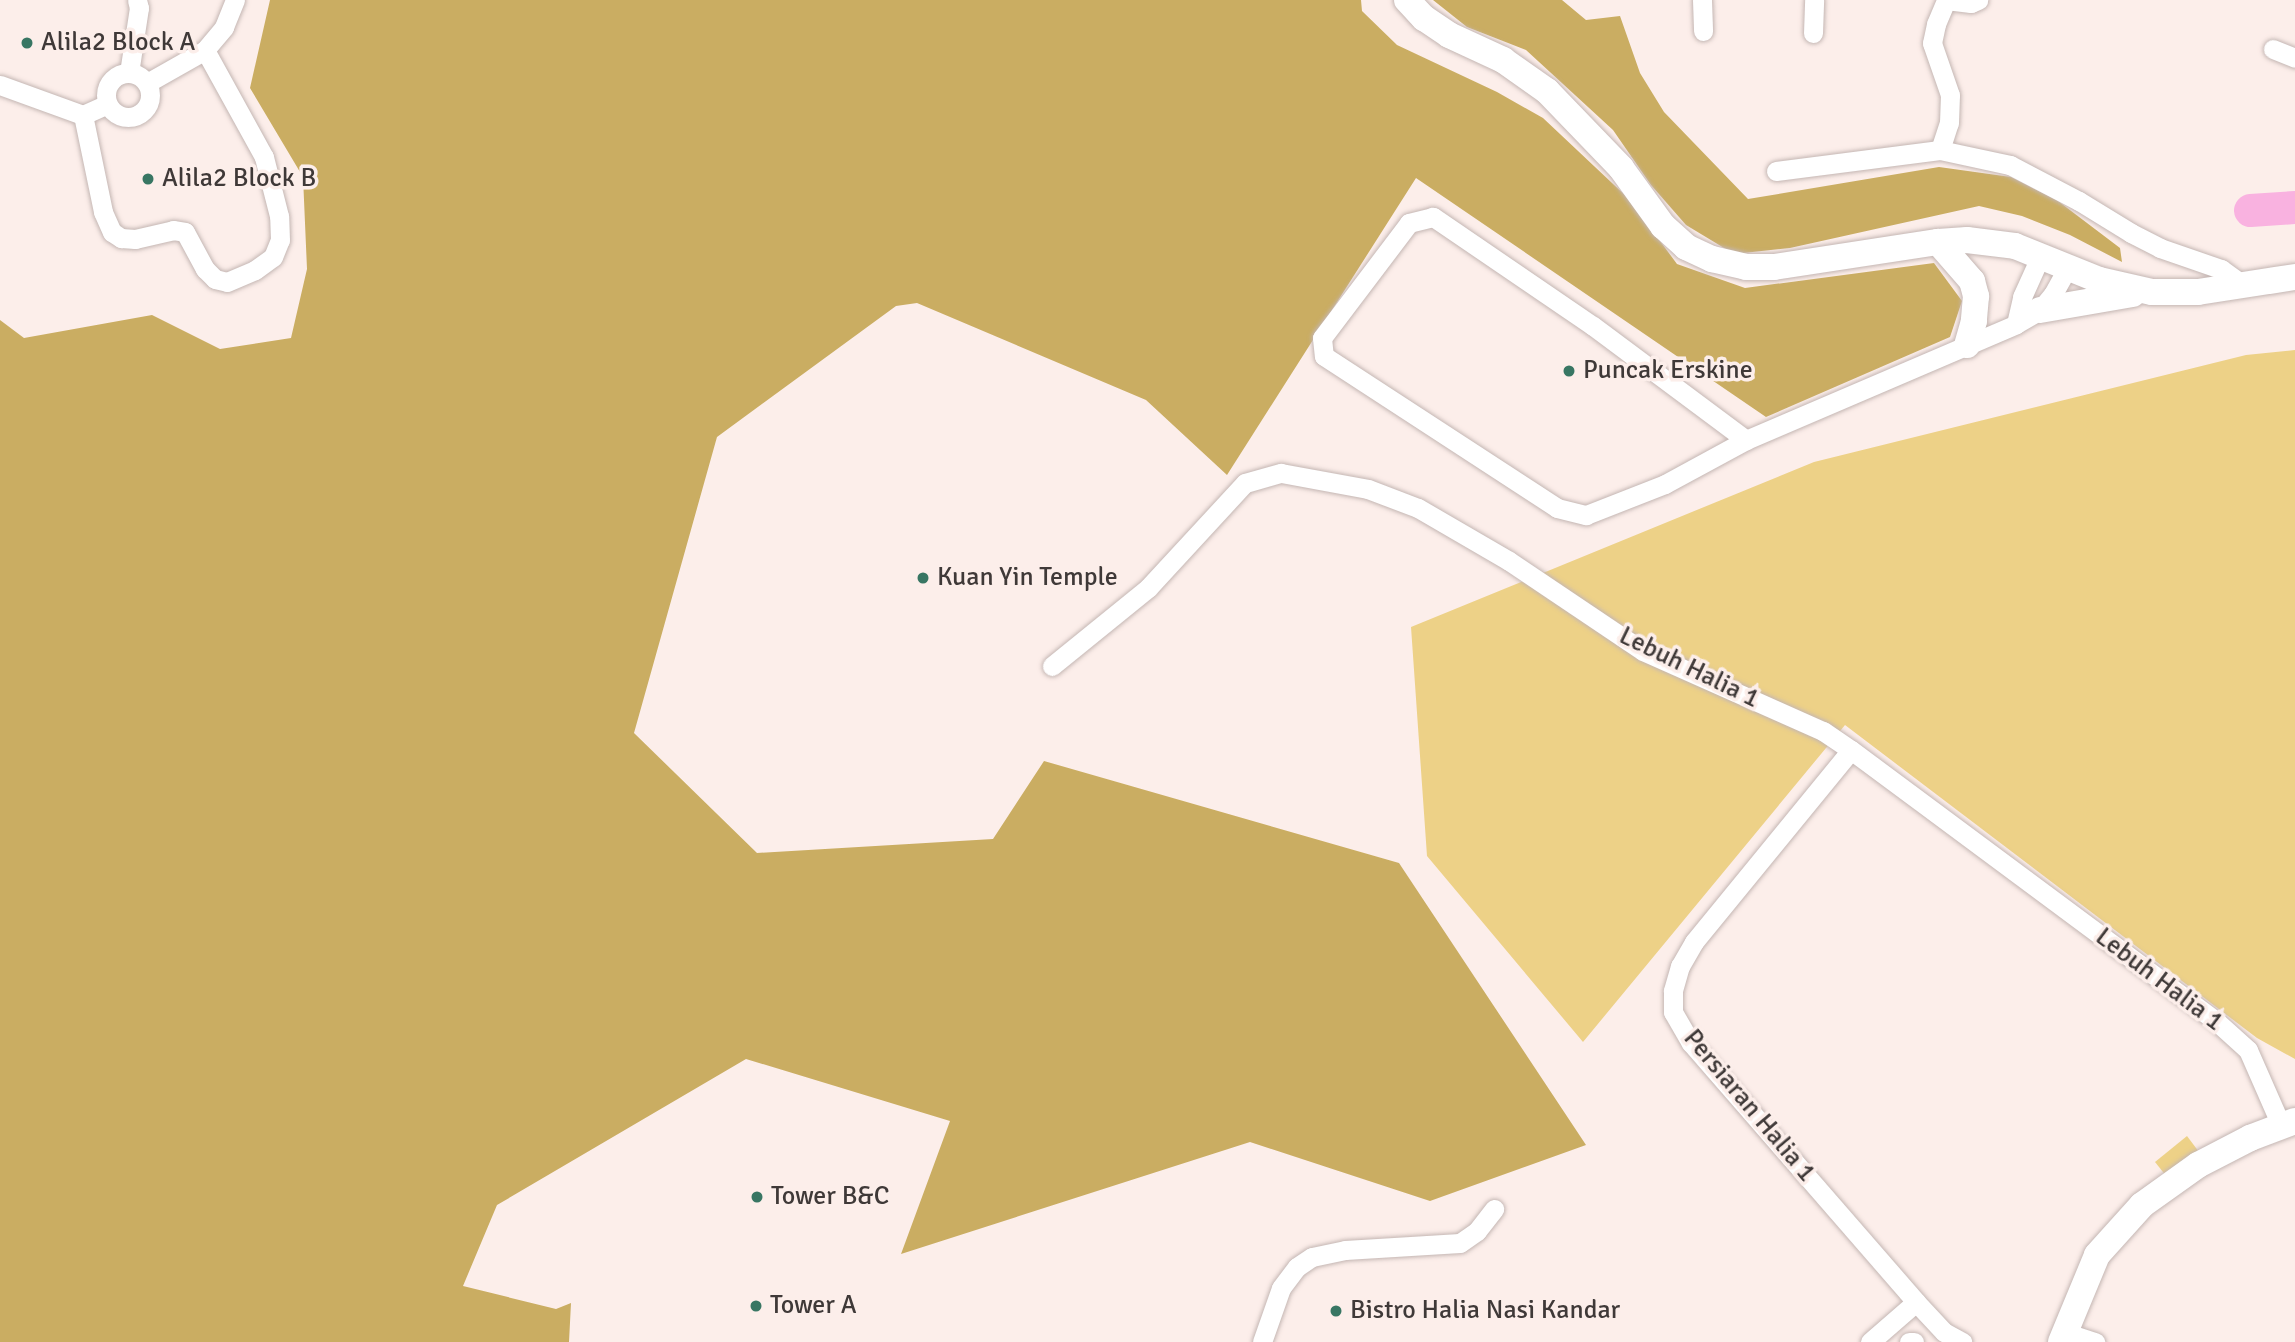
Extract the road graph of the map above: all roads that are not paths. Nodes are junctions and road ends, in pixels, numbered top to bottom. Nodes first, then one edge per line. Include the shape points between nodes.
1 (137, 0) edge
2 (235, 0) edge
3 (1407, 0) edge
4 (1702, 0) edge
5 (1814, 0) edge
6 (1978, 0) edge
7 (1703, 31) dead end
8 (1813, 33) dead end
9 (2273, 49) dead end
10 (205, 50) junction
11 (2295, 58) edge
12 (130, 73) junction
13 (147, 83) junction
14 (0, 85) edge
15 (108, 104) junction
16 (83, 115) junction
17 (1940, 150) junction
18 (1776, 171) dead end
19 (1938, 242) junction
20 (2041, 255) junction
21 (2068, 267) junction
22 (2295, 277) edge
23 (2244, 286) junction
24 (2152, 292) junction
25 (2040, 310) junction
26 (2016, 324) junction
27 (1966, 345) junction
28 (1746, 440) junction
29 (1052, 666) dead end
30 (1852, 750) junction
31 (2288, 1123) edge
32 (1494, 1209) dead end
33 (1916, 1302) junction
34 (2062, 1337) edge
35 (1262, 1342) edge
36 (1870, 1342) edge
37 (1909, 1342) edge
38 (1914, 1342) edge
39 (1962, 1342) edge
40 (2095, 1342) edge

1 - 12 street
2 - 10 street via 225,27
3 - 19 main road via 1449,35 1503,60 1547,91 1621,168 1663,226 1686,247 1712,259 1746,267 1774,267
4 - 7 street
5 - 8 street
6 - 17 street via 1947,0 1936,24 1932,43 1950,95 1949,123
9 - 11 street
10 - 13 street
10 - 16 street via 264,157 279,216 280,240 273,257 255,270 227,282 215,279 185,232 173,230 135,239 113,232 103,212
12 - 13 street
12 - 15 street via 110,82
13 - 15 street via 149,103 140,114 119,115
14 - 16 street
15 - 16 street
17 - 18 street
17 - 23 street via 2010,165 2160,248 2221,269
19 - 20 main road via 1989,242
19 - 27 main road via 1972,281 1974,321
20 - 21 main road
20 - 26 street via 2022,297
21 - 24 main road via 2099,280
21 - 25 street
22 - 23 main road
23 - 24 main road
24 - 25 main road
25 - 26 street
26 - 27 street
27 - 28 street
28 - 28 street via 1665,484 1586,515 1557,508 1324,356 1322,338 1409,223 1433,217 1593,326
29 - 30 street, Lebuh Halia 1 via 1148,588 1245,483 1281,473 1368,489 1418,508 1509,561 1643,651 1823,731
30 - 31 street, Lebuh Halia 1 via 2217,1022 2248,1050
30 - 33 street, Persiaran Halia 1 via 1694,942 1672,991 1673,1012 1691,1044
31 - 34 main road via 2198,1165 2142,1205 2097,1255
32 - 35 street via 1477,1231 1460,1243 1345,1250 1312,1257 1297,1267 1281,1288
33 - 36 street
33 - 39 street, Persiaran Halia 1 via 1944,1332
34 - 40 street
37 - 38 street

